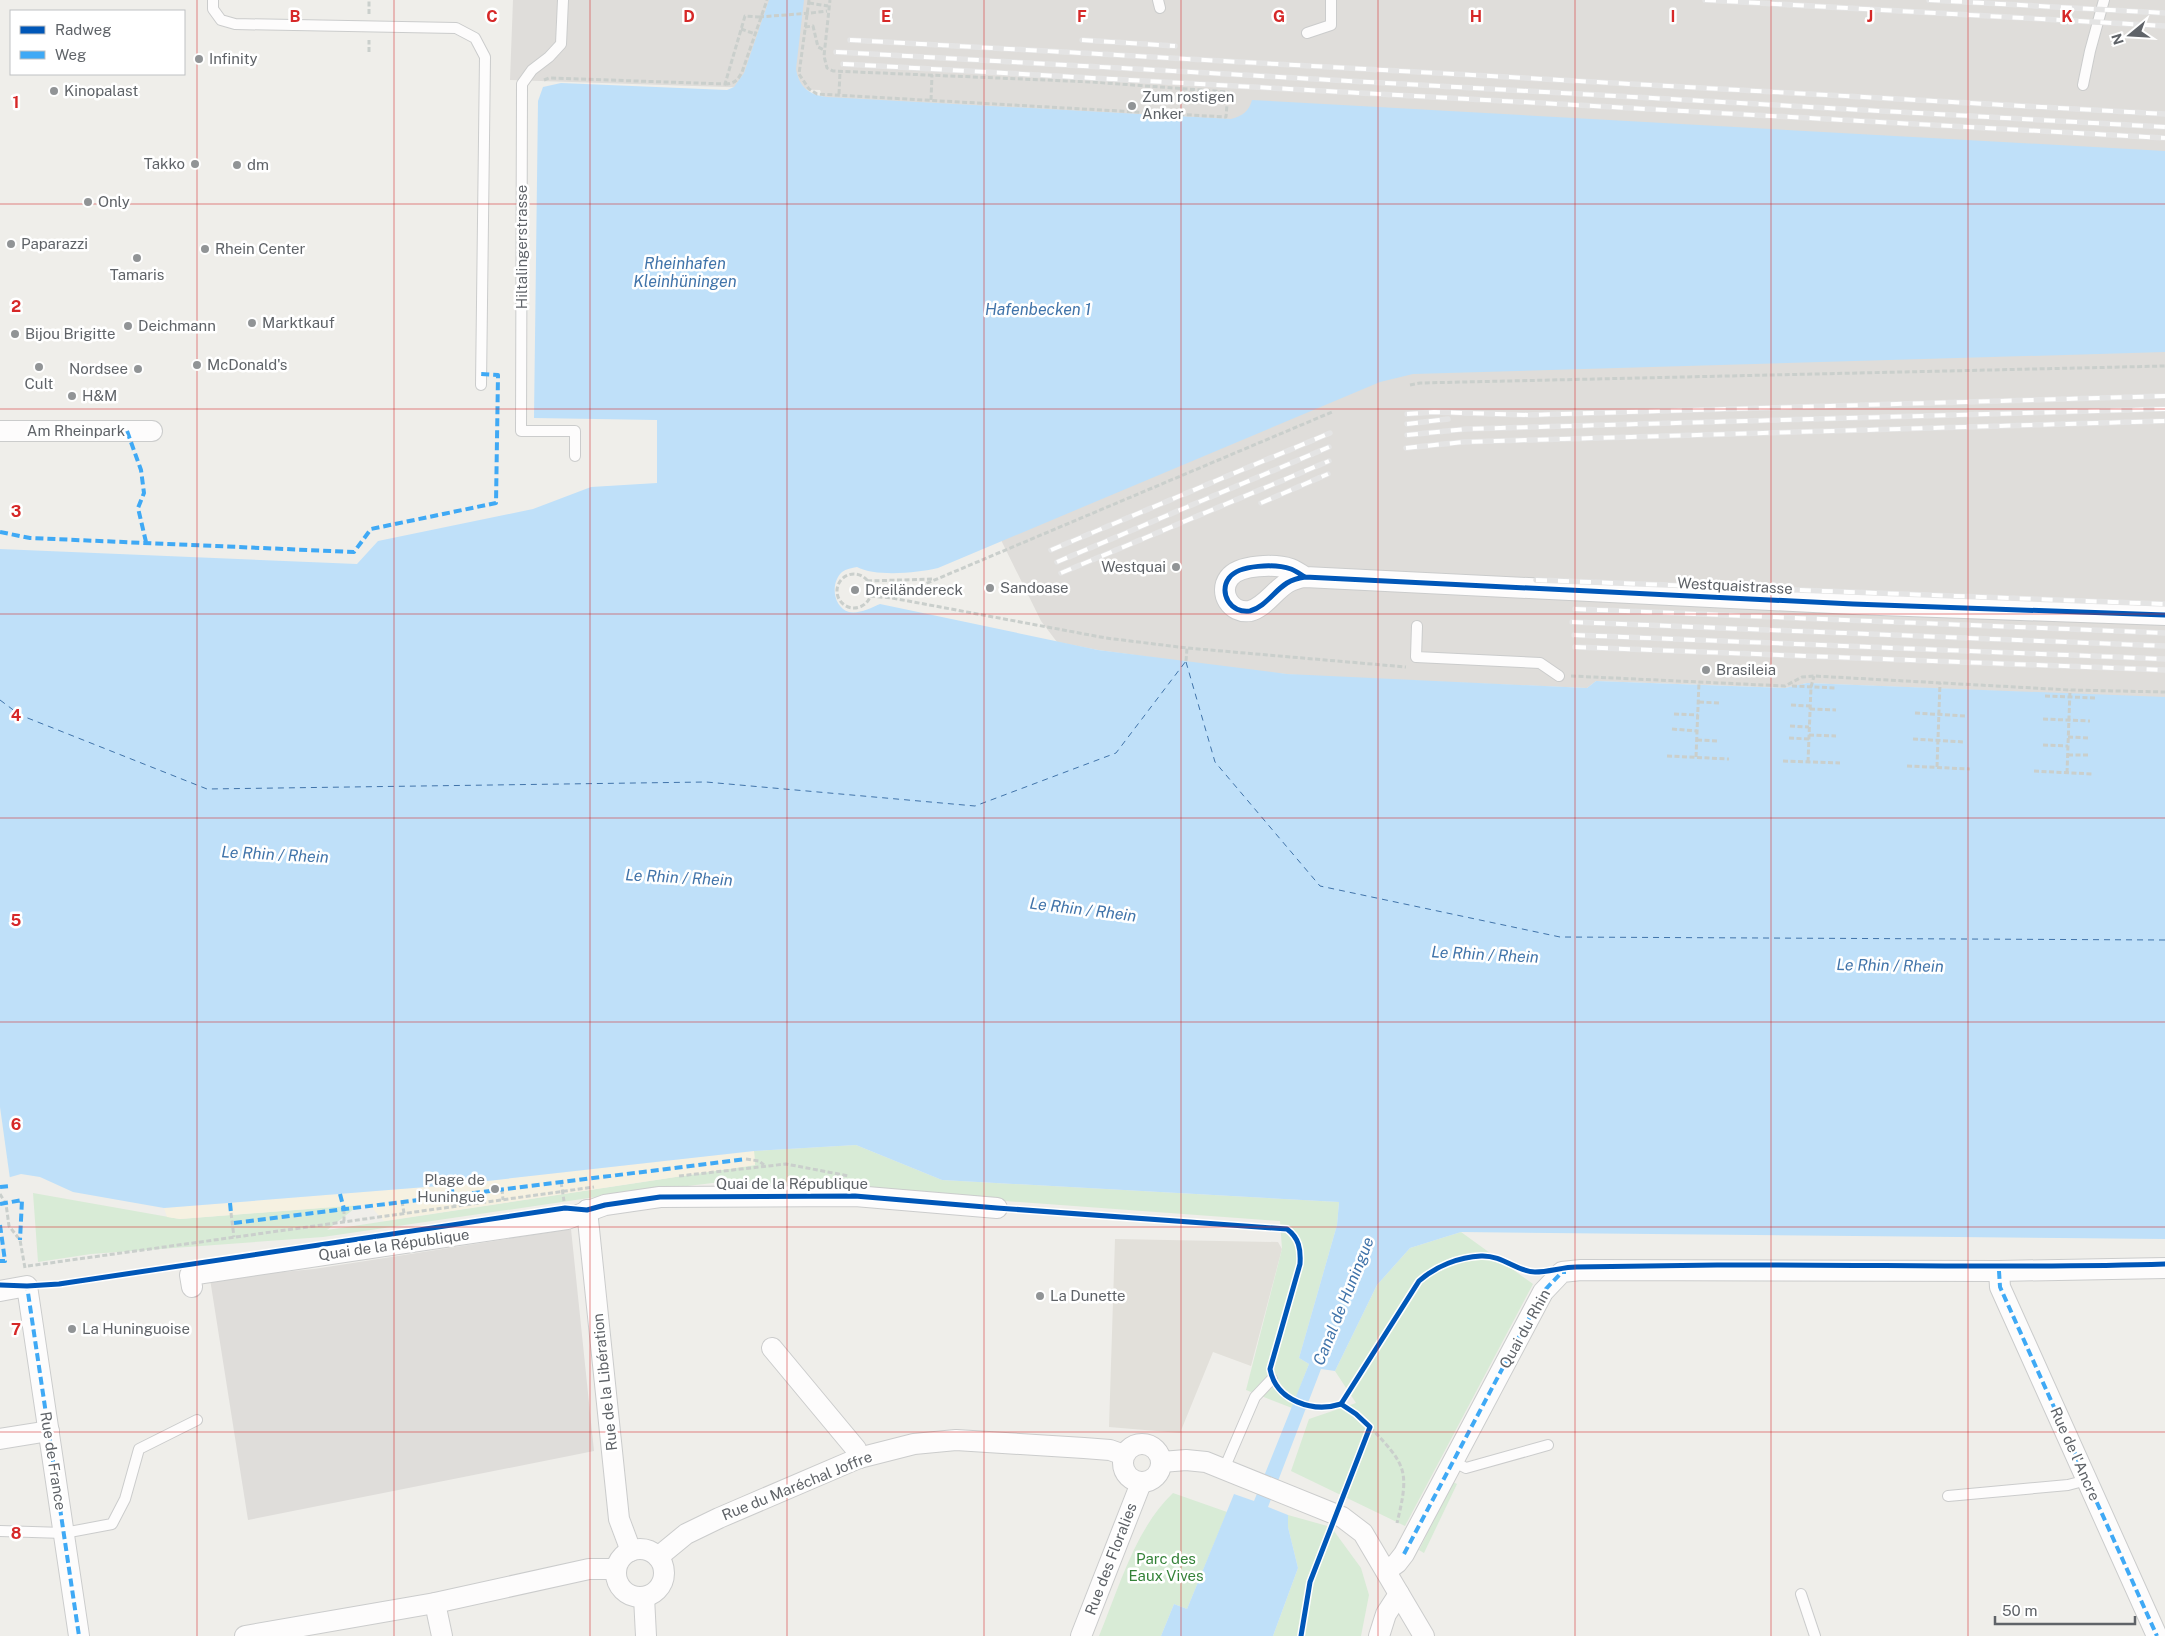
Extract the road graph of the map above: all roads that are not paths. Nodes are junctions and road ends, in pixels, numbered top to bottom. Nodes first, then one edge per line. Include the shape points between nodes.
1 (213, 0) edge
2 (563, 0) edge
3 (1331, 0) edge
4 (2104, 0) edge
5 (1307, 32) dead end
6 (2083, 85) dead end
7 (480, 385) dead end
8 (0, 431) edge
9 (152, 431) dead end
10 (575, 456) dead end
11 (1305, 577) dead end
12 (2165, 615) edge
13 (1417, 626) dead end
14 (1559, 676) dead end
15 (998, 1208) dead end
16 (587, 1210) junction
17 (2165, 1268) edge
18 (2000, 1271) junction
19 (192, 1287) dead end
20 (0, 1292) edge
21 (772, 1348) dead end
22 (1272, 1379) dead end
23 (197, 1420) dead end
24 (49, 1432) junction
25 (0, 1439) edge
26 (1548, 1445) dead end
27 (1124, 1455) junction
28 (859, 1458) junction
29 (1162, 1462) junction
30 (1454, 1462) junction
31 (1231, 1472) junction
32 (2087, 1480) junction
33 (1141, 1482) junction
34 (1948, 1496) dead end
35 (0, 1531) edge
36 (64, 1532) junction
37 (631, 1551) junction
38 (658, 1557) junction
39 (616, 1569) junction
40 (1386, 1571) junction
41 (1399, 1594) junction
42 (1801, 1594) dead end
43 (644, 1597) junction
44 (435, 1603) junction
45 (79, 1636) edge
46 (245, 1636) edge
47 (442, 1636) edge
48 (646, 1636) edge
49 (1081, 1636) edge
50 (1379, 1636) edge
51 (1423, 1636) edge
52 (1815, 1636) edge
53 (2157, 1636) edge

1 - 7 lane via 213,9 221,20 235,24 456,28 475,38 485,58
2 - 10 lane, Hiltalingerstrasse via 561,44 532,70 522,84 521,431 575,431
3 - 5 lane via 1331,25
4 - 6 lane
8 - 9 street, Am Rheinpark
11 - 12 street, Westquaistrasse via 1853,604
13 - 14 lane via 1416,657 1540,663
15 - 16 street, Quai de la République via 864,1196 765,1196 660,1198
16 - 19 street, Quai de la République via 567,1219 190,1275
16 - 37 street, Rue de la Libération via 619,1519
17 - 18 street, Quai du Rhin
18 - 30 street, Quai du Rhin via 1562,1272 1543,1292
18 - 32 street, Rue de l'Ancre via 2000,1287
20 - 24 street, Rue de France via 27,1286
21 - 28 street via 856,1449
22 - 31 lane via 1254,1397
23 - 36 lane via 139,1449 125,1500 112,1524
24 - 25 street
24 - 36 street, Rue de France
26 - 30 lane via 1466,1468
27 - 28 street, Rue du Maréchal Joffre via 1110,1450 956,1440 914,1444
27 - 29 street via 1131,1447 1141,1444 1152,1446
27 - 33 street via 1126,1473 1132,1480
28 - 38 street, Rue du Maréchal Joffre via 702,1526 686,1534
29 - 31 street via 1206,1462
29 - 33 street via 1159,1474
30 - 40 street, Quai du Rhin via 1404,1554
31 - 40 street via 1342,1517 1363,1533
32 - 34 lane via 2068,1485
32 - 53 street, Rue de l'Ancre
33 - 49 street, Rue des Floralies
35 - 36 lane
36 - 45 street, Rue de France
37 - 38 street via 642,1549
37 - 39 street via 621,1558
38 - 43 street via 664,1570 661,1585
39 - 43 street via 616,1577 623,1590 629,1595
39 - 44 street via 589,1569
40 - 41 street
41 - 50 street via 1386,1614
41 - 51 street
42 - 52 lane
43 - 48 street
44 - 46 street
44 - 47 street

